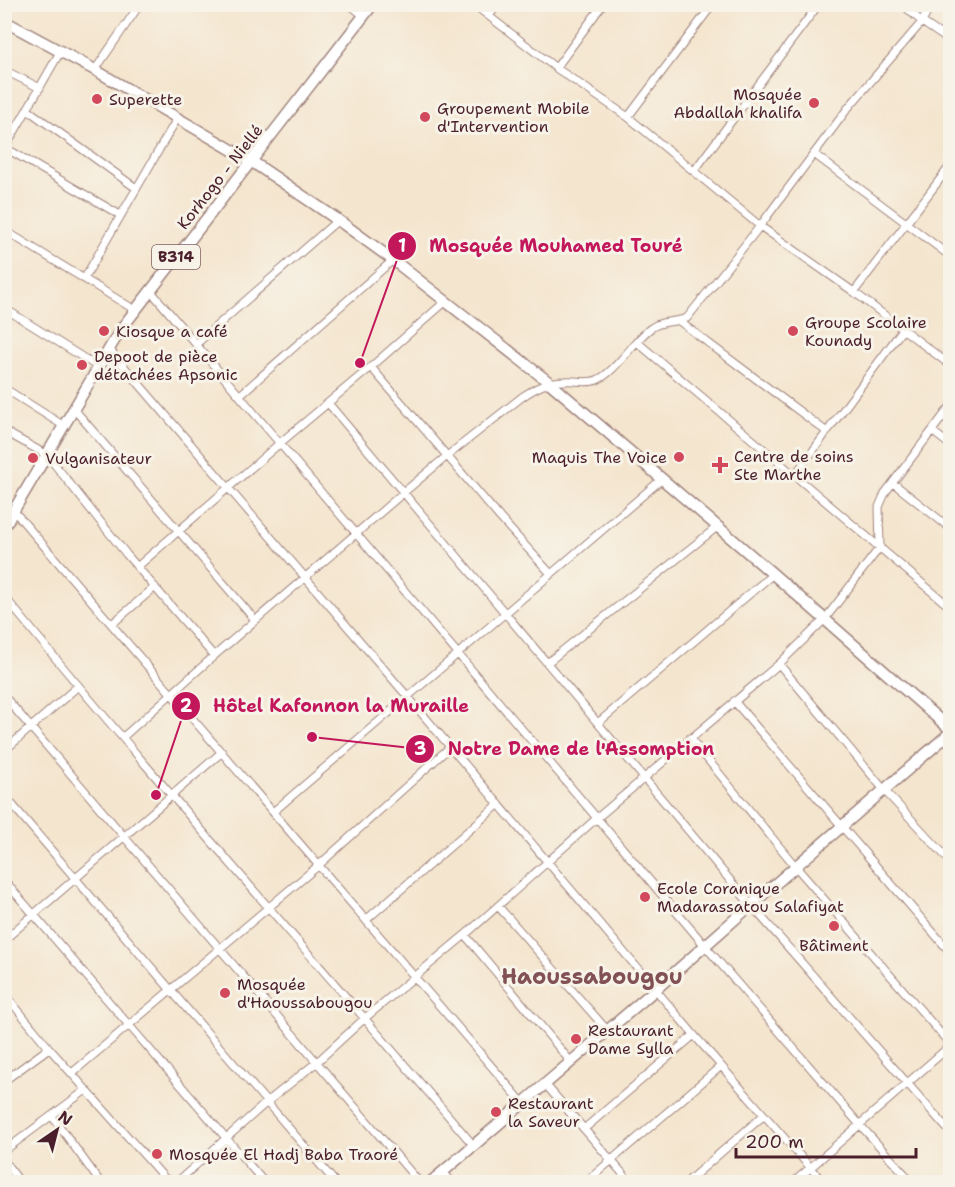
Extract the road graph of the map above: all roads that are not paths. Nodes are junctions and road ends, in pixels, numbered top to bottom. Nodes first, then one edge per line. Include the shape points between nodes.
1 (141, 4) edge
2 (349, 4) edge
3 (373, 4) edge
4 (473, 4) edge
5 (498, 4) edge
6 (603, 4) edge
7 (713, 4) edge
8 (819, 4) edge
9 (902, 4) edge
10 (932, 4) edge
11 (364, 16) junction
12 (489, 16) junction
13 (4, 21) edge
14 (922, 22) junction
15 (951, 40) edge
16 (60, 52) junction
17 (556, 68) junction
18 (4, 70) edge
19 (95, 70) junction
20 (40, 88) junction
21 (28, 110) junction
22 (178, 117) junction
23 (628, 117) junction
24 (5, 148) edge
25 (814, 154) junction
26 (251, 161) junction
27 (951, 166) edge
28 (694, 171) junction
29 (136, 188) junction
30 (120, 215) junction
31 (338, 220) junction
32 (906, 222) junction
33 (760, 226) junction
34 (4, 230) edge
35 (951, 256) edge
36 (393, 260) junction
37 (84, 279) junction
38 (150, 291) junction
39 (854, 292) junction
40 (446, 301) junction
41 (4, 308) edge
42 (135, 310) junction
43 (679, 321) junction
44 (903, 329) junction
45 (638, 342) junction
46 (196, 344) junction
47 (109, 349) junction
48 (951, 365) edge
49 (98, 367) junction
50 (371, 367) junction
51 (550, 383) junction
52 (4, 388) edge
53 (240, 395) junction
54 (328, 403) junction
55 (951, 407) edge
56 (74, 409) junction
57 (64, 426) junction
58 (4, 431) edge
59 (932, 431) junction
60 (827, 432) junction
61 (280, 443) junction
62 (951, 446) edge
63 (46, 455) junction
64 (447, 456) junction
65 (795, 475) junction
66 (662, 479) junction
67 (892, 483) junction
68 (228, 488) junction
69 (403, 493) junction
70 (14, 511) junction
71 (5, 524) edge
72 (717, 526) junction
73 (951, 528) edge
74 (179, 532) junction
75 (357, 533) junction
76 (880, 547) junction
77 (137, 567) junction
78 (551, 574) junction
79 (773, 574) junction
80 (305, 577) junction
81 (154, 587) junction
82 (951, 595) edge
83 (4, 596) edge
84 (948, 605) edge
85 (505, 613) junction
86 (825, 619) junction
87 (255, 620) junction
88 (112, 624) junction
89 (459, 654) junction
90 (214, 656) junction
91 (547, 663) junction
92 (779, 664) junction
93 (78, 686) junction
94 (171, 694) junction
95 (4, 696) edge
96 (408, 697) junction
97 (734, 701) junction
98 (598, 723) junction
99 (32, 728) junction
100 (951, 731) edge
101 (123, 737) junction
102 (690, 738) junction
103 (450, 747) junction
104 (4, 751) edge
105 (222, 752) junction
106 (644, 778) junction
107 (885, 791) junction
108 (4, 795) edge
109 (172, 795) junction
110 (499, 804) junction
111 (273, 812) junction
112 (597, 818) junction
113 (842, 827) junction
114 (125, 836) junction
115 (951, 861) edge
116 (548, 862) junction
117 (319, 865) junction
118 (796, 867) junction
119 (75, 878) junction
120 (4, 880) edge
121 (751, 905) junction
122 (498, 906) junction
123 (267, 908) junction
124 (34, 915) junction
125 (366, 920) junction
126 (465, 935) junction
127 (4, 940) edge
128 (706, 946) junction
129 (220, 947) junction
130 (951, 952) edge
131 (415, 977) junction
132 (171, 989) junction
133 (656, 989) junction
134 (4, 993) edge
135 (365, 1018) junction
136 (129, 1025) junction
137 (607, 1030) junction
138 (694, 1035) junction
139 (951, 1045) edge
140 (49, 1048) junction
141 (317, 1062) junction
142 (571, 1062) junction
143 (722, 1066) junction
144 (72, 1073) junction
145 (4, 1081) edge
146 (546, 1084) junction
147 (908, 1084) junction
148 (86, 1090) junction
149 (267, 1102) junction
150 (523, 1103) junction
151 (764, 1115) junction
152 (52, 1116) junction
153 (860, 1125) junction
154 (584, 1129) junction
155 (951, 1132) edge
156 (226, 1138) junction
157 (474, 1146) junction
158 (4, 1151) edge
159 (4, 1161) edge
160 (611, 1161) junction
161 (811, 1168) junction
162 (443, 1172) junction
163 (20, 1182) edge
164 (100, 1182) edge
165 (168, 1182) edge
166 (177, 1182) edge
167 (264, 1182) edge
168 (335, 1182) edge
169 (419, 1182) edge
170 (431, 1182) edge
171 (452, 1182) edge
172 (586, 1182) edge
173 (630, 1182) edge
174 (687, 1182) edge
175 (794, 1182) edge
176 (823, 1182) edge
177 (912, 1182) edge

1 - 19 street
2 - 11 street
3 - 11 street, Korhogo - Niellé / B314
4 - 12 street
5 - 12 street
6 - 17 street
7 - 23 street
8 - 28 street
9 - 14 street
10 - 14 street
11 - 26 street, Korhogo - Niellé / B314
12 - 17 street
13 - 16 street
14 - 15 street
14 - 25 street
16 - 19 street
16 - 20 street
17 - 23 street
18 - 20 street
19 - 22 street
20 - 21 street
21 - 24 street
21 - 29 street
22 - 26 street
22 - 29 street
23 - 28 street
24 - 30 street
25 - 32 street
25 - 33 street
26 - 31 street
26 - 38 street, Korhogo - Niellé / B314
27 - 32 street
28 - 33 street
29 - 30 street
30 - 37 street
31 - 36 street
31 - 46 street
32 - 35 street
32 - 39 street
33 - 39 street
33 - 43 street via 687,318
34 - 37 street
36 - 40 street
36 - 53 street
37 - 42 street
38 - 42 street, Korhogo - Niellé / B314
38 - 46 street
39 - 44 street
40 - 50 street
40 - 51 street
41 - 49 street
42 - 47 street, Korhogo - Niellé / B314
43 - 45 street via 651,327
43 - 60 street
44 - 48 street
44 - 60 street
45 - 51 street via 598,380
45 - 65 street
46 - 53 street
47 - 49 street, Korhogo - Niellé / B314
47 - 68 street
49 - 56 street, Korhogo - Niellé / B314
50 - 54 street
50 - 64 street
51 - 64 street via 535,388
51 - 66 street
52 - 57 street
53 - 61 street
54 - 61 street
54 - 69 street
55 - 59 street
56 - 57 street, Korhogo - Niellé / B314
56 - 74 street
57 - 63 street, Korhogo - Niellé / B314
58 - 63 street
59 - 62 street
59 - 67 street
60 - 65 street
61 - 68 street
61 - 75 street
63 - 70 street, Korhogo - Niellé / B314
63 - 77 street
64 - 69 street
64 - 78 street
65 - 76 street
66 - 72 street
66 - 78 street
67 - 73 street
67 - 76 street via 879,507
68 - 74 street
68 - 80 street
69 - 75 street
69 - 85 street
70 - 71 street, Korhogo - Niellé / B314
70 - 88 street
72 - 79 street
72 - 91 street
74 - 77 street
74 - 87 street
75 - 80 street
75 - 89 street
76 - 84 street
76 - 86 street
77 - 81 street
78 - 85 street
79 - 86 street
79 - 98 street
80 - 87 street
80 - 96 street
81 - 88 street
81 - 90 street
82 - 84 street
83 - 93 street
85 - 89 street
85 - 91 street
86 - 92 street
86 - 100 street
87 - 90 street
88 - 94 street
89 - 96 street
89 - 112 street
90 - 94 street
91 - 98 street
92 - 97 street
92 - 107 street
93 - 99 street
93 - 101 street
94 - 101 street
94 - 105 street
95 - 99 street
96 - 103 street
96 - 111 street
97 - 102 street
97 - 113 street
98 - 106 street
99 - 104 street
99 - 114 street
100 - 107 street
101 - 109 street
102 - 106 street
102 - 118 street
103 - 110 street
103 - 117 street
105 - 109 street
105 - 111 street
106 - 112 street
106 - 121 street
107 - 113 street
107 - 115 street
108 - 119 street
109 - 114 street
109 - 123 street
110 - 116 street
110 - 125 street
111 - 117 street
112 - 116 street
112 - 128 street
113 - 118 street
113 - 130 street
114 - 119 street
114 - 129 street
116 - 122 street
116 - 133 street
117 - 123 street
117 - 125 street
118 - 121 street
118 - 139 street
119 - 124 street
119 - 132 street
120 - 124 street
121 - 128 street
121 - 147 street
122 - 126 street
122 - 137 street
123 - 129 street
123 - 135 street
124 - 127 street
124 - 136 street
125 - 131 street
126 - 131 street
126 - 142 street
128 - 133 street
128 - 153 street
129 - 132 street
129 - 141 street
131 - 135 street
131 - 150 street
132 - 136 street
132 - 149 street
133 - 137 street
133 - 138 street
134 - 140 street
135 - 141 street
135 - 157 street
136 - 144 street
136 - 156 street
137 - 142 street
138 - 143 street
138 - 154 street
139 - 147 street
140 - 144 street
140 - 145 street
141 - 149 street
141 - 169 street
142 - 146 street
143 - 151 street
143 - 160 street
144 - 148 street
146 - 150 street
146 - 154 street
147 - 153 street
147 - 155 street
148 - 152 street
148 - 165 street
149 - 156 street
149 - 168 street
150 - 157 street
151 - 161 street
151 - 174 street
152 - 158 street
152 - 164 street
153 - 161 street
153 - 177 street
154 - 160 street
156 - 166 street
156 - 167 street
157 - 162 street
159 - 163 street
160 - 172 street
160 - 173 street
161 - 175 street
161 - 176 street
162 - 170 street
162 - 171 street

